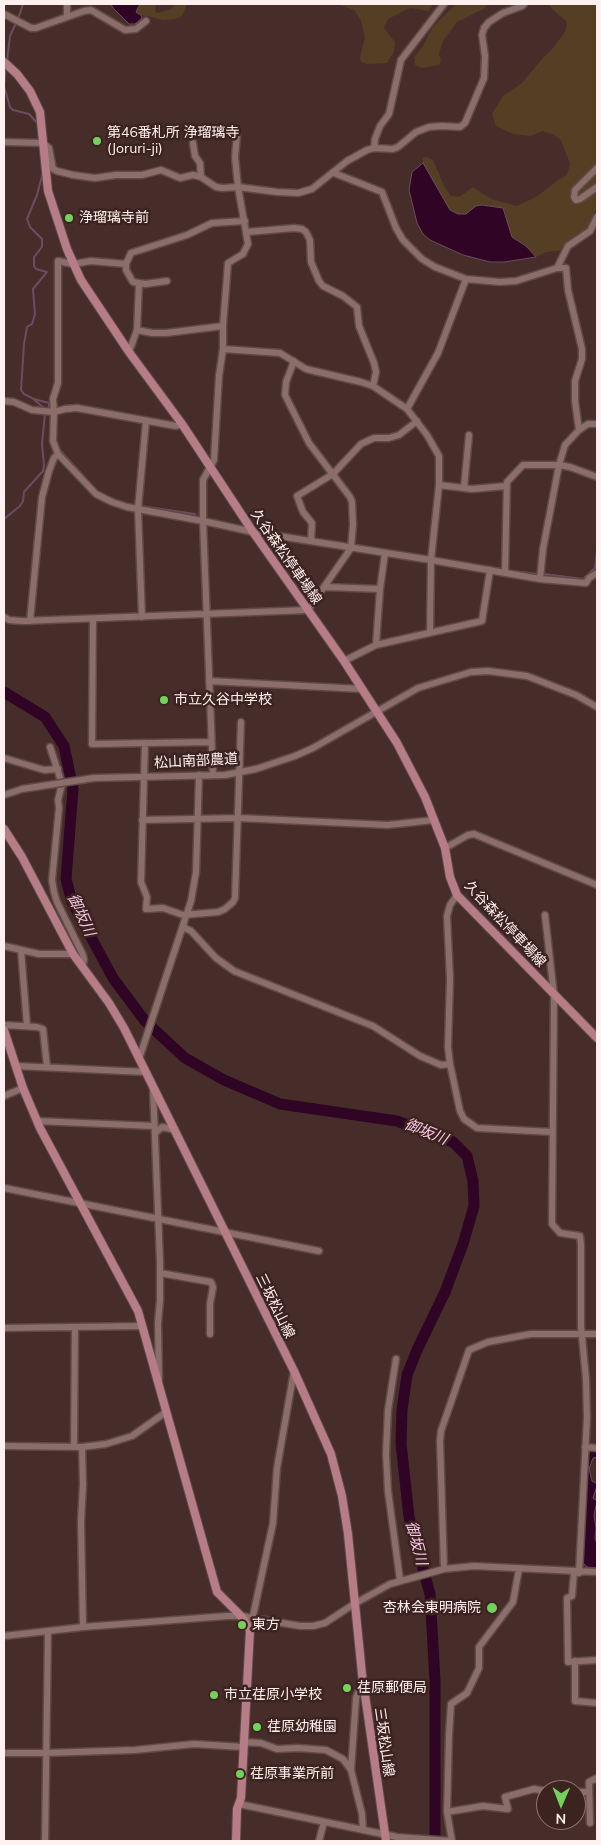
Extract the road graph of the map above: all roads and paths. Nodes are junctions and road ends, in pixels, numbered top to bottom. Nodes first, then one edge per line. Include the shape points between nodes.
1 (67, 4) edge
2 (444, 4) edge
3 (524, 4) edge
4 (4, 14) edge
5 (67, 17) junction
6 (146, 21) dead end
7 (4, 62) edge
8 (237, 135) dead end
9 (4, 142) edge
10 (43, 143) junction
11 (193, 143) dead end
12 (374, 148) junction
13 (597, 168) edge
14 (334, 173) junction
15 (201, 177) junction
16 (238, 187) junction
17 (597, 187) edge
18 (597, 217) edge
19 (245, 221) junction
20 (246, 232) junction
21 (73, 264) junction
22 (126, 264) junction
23 (557, 268) junction
24 (466, 279) junction
25 (168, 281) dead end
26 (139, 284) junction
27 (223, 326) junction
28 (137, 330) junction
29 (223, 349) junction
30 (129, 352) junction
31 (294, 361) junction
32 (373, 386) junction
33 (4, 401) edge
34 (407, 409) junction
35 (54, 412) junction
36 (417, 420) junction
37 (146, 421) junction
38 (182, 424) junction
39 (597, 424) edge
40 (579, 430) junction
41 (469, 435) dead end
42 (58, 454) junction
43 (559, 465) junction
44 (210, 467) junction
45 (333, 474) junction
46 (597, 477) edge
47 (438, 485) junction
48 (506, 486) junction
49 (464, 488) junction
50 (138, 509) junction
51 (203, 521) junction
52 (252, 532) junction
53 (311, 541) junction
54 (351, 548) junction
55 (385, 553) junction
56 (431, 560) junction
57 (490, 570) junction
58 (505, 573) junction
59 (597, 573) edge
60 (540, 579) junction
61 (325, 587) junction
62 (380, 589) junction
63 (308, 610) junction
64 (206, 614) junction
65 (4, 617) edge
66 (142, 617) junction
67 (93, 618) junction
68 (30, 621) junction
69 (430, 632) junction
70 (376, 645) junction
71 (344, 661) junction
72 (209, 681) junction
73 (361, 689) junction
74 (597, 707) edge
75 (376, 710) junction
76 (241, 722) dead end
77 (211, 742) junction
78 (145, 743) junction
79 (50, 747) dead end
80 (4, 758) edge
81 (58, 769) junction
82 (240, 773) junction
83 (199, 775) junction
84 (144, 776) junction
85 (213, 776) junction
86 (4, 795) edge
87 (239, 818) junction
88 (197, 819) junction
89 (142, 820) junction
90 (434, 820) junction
91 (4, 830) edge
92 (445, 848) junction
93 (597, 885) edge
94 (457, 894) junction
95 (188, 914) junction
96 (545, 915) dead end
97 (183, 927) junction
98 (4, 946) edge
99 (21, 950) junction
100 (73, 954) junction
101 (82, 966) junction
102 (554, 995) junction
103 (4, 1025) edge
104 (27, 1026) junction
105 (4, 1030) edge
106 (597, 1038) edge
107 (139, 1059) junction
108 (450, 1064) junction
109 (16, 1066) junction
110 (47, 1068) junction
111 (146, 1072) junction
112 (153, 1084) junction
113 (23, 1088) junction
114 (4, 1096) edge
115 (37, 1121) junction
116 (154, 1130) junction
117 (175, 1130) junction
118 (552, 1132) junction
119 (4, 1188) edge
120 (80, 1203) junction
121 (158, 1220) junction
122 (226, 1234) junction
123 (319, 1251) dead end
124 (160, 1273) junction
125 (142, 1326) junction
126 (75, 1327) junction
127 (4, 1328) edge
128 (210, 1334) dead end
129 (597, 1334) edge
130 (581, 1335) junction
131 (396, 1359) dead end
132 (294, 1371) junction
133 (160, 1384) junction
134 (166, 1412) junction
135 (4, 1446) edge
136 (74, 1447) junction
137 (82, 1447) junction
138 (585, 1448) junction
139 (597, 1448) edge
140 (444, 1569) junction
141 (519, 1569) junction
142 (577, 1572) junction
143 (597, 1572) edge
144 (400, 1580) junction
145 (354, 1604) junction
146 (241, 1616) junction
147 (252, 1617) junction
148 (83, 1627) junction
149 (250, 1630) junction
150 (48, 1631) junction
151 (4, 1636) edge
152 (597, 1660) edge
153 (574, 1662) junction
154 (364, 1686) junction
155 (597, 1703) edge
156 (243, 1744) junction
157 (4, 1753) edge
158 (45, 1754) junction
159 (351, 1770) junction
160 (597, 1778) edge
161 (536, 1789) edge
162 (589, 1792) joint
163 (239, 1804) junction
164 (447, 1812) junction
165 (324, 1822) junction
166 (590, 1823) dead end
167 (363, 1830) junction
168 (385, 1838) edge
169 (45, 1841) edge
170 (236, 1841) edge
171 (318, 1841) edge
172 (451, 1841) edge

1 - 5 street
2 - 12 street via 401,60 390,114 380,126
3 - 12 street via 503,13 484,28 485,74 462,126 429,127 416,132 398,147
4 - 5 street via 31,28
5 - 6 street via 91,10 125,30 136,29
7 - 10 main road, 久谷森松停車場線 via 36,101
8 - 16 street
9 - 10 street
10 - 15 street via 49,148 53,169 73,175 95,178 142,175 162,170 180,178
10 - 21 main road, 久谷森松停車場線 via 48,191
11 - 15 street
12 - 14 street via 346,161
13 - 17 street via 575,190 574,197 580,199
14 - 16 street via 306,192
14 - 24 street via 382,192 396,228 412,250 435,267
15 - 16 street via 216,187
16 - 19 street
18 - 23 street via 590,231 568,246
19 - 20 street
19 - 22 street via 212,222 187,235 131,253
20 - 27 street via 248,244 243,254 228,263
20 - 32 street via 294,228 306,232 310,240 311,262 319,281 357,307 359,326 376,372
21 - 22 street via 91,261
21 - 30 main road, 久谷森松停車場線
21 - 35 street via 58,261 58,383 53,399
22 - 26 street via 129,277
23 - 24 street via 516,281
23 - 40 street via 566,268 582,349 575,381
24 - 34 street via 438,353
25 - 26 street
26 - 28 street
27 - 28 street via 166,333
27 - 29 street
28 - 30 street
29 - 31 street via 280,353
29 - 44 street via 214,460
30 - 38 main road, 久谷森松停車場線
31 - 32 street via 306,370
31 - 45 street via 285,395 309,443
32 - 34 street
33 - 35 street via 32,410
34 - 36 street
35 - 37 street via 77,408
35 - 42 street via 53,441
36 - 45 street via 399,435 379,437 361,444
36 - 47 street via 439,456
37 - 38 street
37 - 50 street
38 - 44 main road, 久谷森松停車場線
39 - 40 street via 588,424
40 - 43 street via 565,445
41 - 49 street
42 - 50 street via 96,494 127,508
42 - 68 street via 49,470 42,497
43 - 46 street
43 - 48 street via 523,465
43 - 60 street
44 - 51 street via 202,480
44 - 52 main road, 久谷森松停車場線
45 - 53 street via 298,496 303,512 312,523
45 - 54 street via 352,502
47 - 49 street
47 - 56 street
48 - 49 street
48 - 58 street
50 - 51 street
50 - 66 street
51 - 52 street
51 - 64 street
52 - 53 street
52 - 63 main road, 久谷森松停車場線
53 - 54 street
54 - 55 street
54 - 61 street
55 - 56 street
55 - 62 street
56 - 57 street
56 - 69 street
57 - 58 street
57 - 69 street via 482,621
58 - 60 street
59 - 60 street via 586,583
61 - 62 street
61 - 63 street
62 - 70 street
63 - 64 street
63 - 71 main road, 久谷森松停車場線
64 - 66 street
64 - 72 street
65 - 68 street
66 - 67 street
67 - 68 street
67 - 78 street via 92,744
69 - 70 street
70 - 71 street
71 - 73 main road, 久谷森松停車場線
72 - 73 street
72 - 77 street
73 - 75 main road, 久谷森松停車場線
74 - 75 street, 松山南部農道 via 527,676 488,671 471,672 418,688
75 - 82 street, 松山南部農道 via 295,756
75 - 90 main road, 久谷森松停車場線 via 397,743
76 - 82 street
77 - 78 street
77 - 85 street
78 - 84 street
79 - 81 street
80 - 81 street via 48,771
81 - 101 street via 62,784 52,880 57,902 83,954
82 - 85 street, 松山南部農道
82 - 87 street
83 - 84 street, 松山南部農道
83 - 85 street, 松山南部農道
83 - 88 street
84 - 86 street, 松山南部農道, bridge via 94,778 22,789
84 - 89 street
87 - 88 street
87 - 90 street via 388,825
87 - 95 street via 233,902 218,912
88 - 89 street
88 - 95 street via 196,872
89 - 95 street via 141,882 146,892 146,909 163,908
90 - 92 main road, 久谷森松停車場線
91 - 100 main road, 三坂松山線 via 22,856
92 - 93 street via 474,834
92 - 94 main road, 久谷森松停車場線
94 - 102 main road, 久谷森松停車場線
94 - 108 street via 447,916
95 - 97 street
96 - 102 street
97 - 107 street
97 - 108 street via 234,971 374,1026 420,1056 441,1065
98 - 99 street
99 - 100 street
99 - 104 street
100 - 101 main road, 三坂松山線
101 - 107 main road, 三坂松山線 via 109,1003
102 - 106 main road, 久谷森松停車場線
102 - 118 street
103 - 104 street
104 - 110 street via 43,1029
105 - 109 main road
107 - 111 main road, 三坂松山線
108 - 118 street via 460,1111 470,1124 486,1129
109 - 110 street
109 - 113 main road
110 - 111 street
111 - 112 main road, 三坂松山線
112 - 116 street
112 - 117 main road, 三坂松山線
113 - 114 street
113 - 115 main road
115 - 116 street
115 - 120 main road
116 - 117 street via 165,1127
116 - 121 street
117 - 122 main road, 三坂松山線
118 - 130 street via 552,1224 560,1233 580,1236
119 - 120 street
120 - 121 street
120 - 125 main road via 130,1296
121 - 122 street
121 - 124 street
122 - 123 street
122 - 132 main road, 三坂松山線
124 - 128 street via 211,1282
124 - 133 street
125 - 126 street
125 - 133 main road
126 - 127 street
126 - 136 street
129 - 130 street
130 - 138 street via 586,1380
130 - 140 street via 522,1335 488,1342 469,1350 441,1431
131 - 144 street via 388,1410 386,1454
132 - 145 main road, 三坂松山線 via 328,1447 340,1488
132 - 147 street via 277,1468 273,1523
133 - 134 main road
134 - 137 street via 132,1436
134 - 146 main road via 217,1592
135 - 136 street
136 - 137 street
137 - 148 street
138 - 139 street
138 - 142 street
140 - 141 street via 474,1566
140 - 144 street
141 - 142 street
141 - 164 street via 513,1602 479,1647 478,1668 468,1693 451,1704
142 - 143 street
142 - 153 street via 572,1596 567,1598 568,1662
144 - 145 street
145 - 147 street via 325,1623 313,1626
145 - 154 main road, 三坂松山線
146 - 147 street
146 - 148 street
146 - 149 main road
147 - 149 street
148 - 150 street
149 - 156 main road
150 - 151 street
150 - 158 street
152 - 153 street
153 - 155 street via 575,1701
154 - 159 street via 356,1698
154 - 168 main road, 三坂松山線
156 - 158 street
156 - 159 street via 261,1743 277,1749 326,1750 343,1759
156 - 163 main road
157 - 158 street
158 - 169 street
159 - 167 street
160 - 162 street via 589,1782
161 - 164 street via 505,1797 508,1809 483,1806
162 - 166 street
163 - 165 street
163 - 170 main road
164 - 172 street
165 - 167 street
165 - 171 street
167 - 168 street
168 - 172 street

